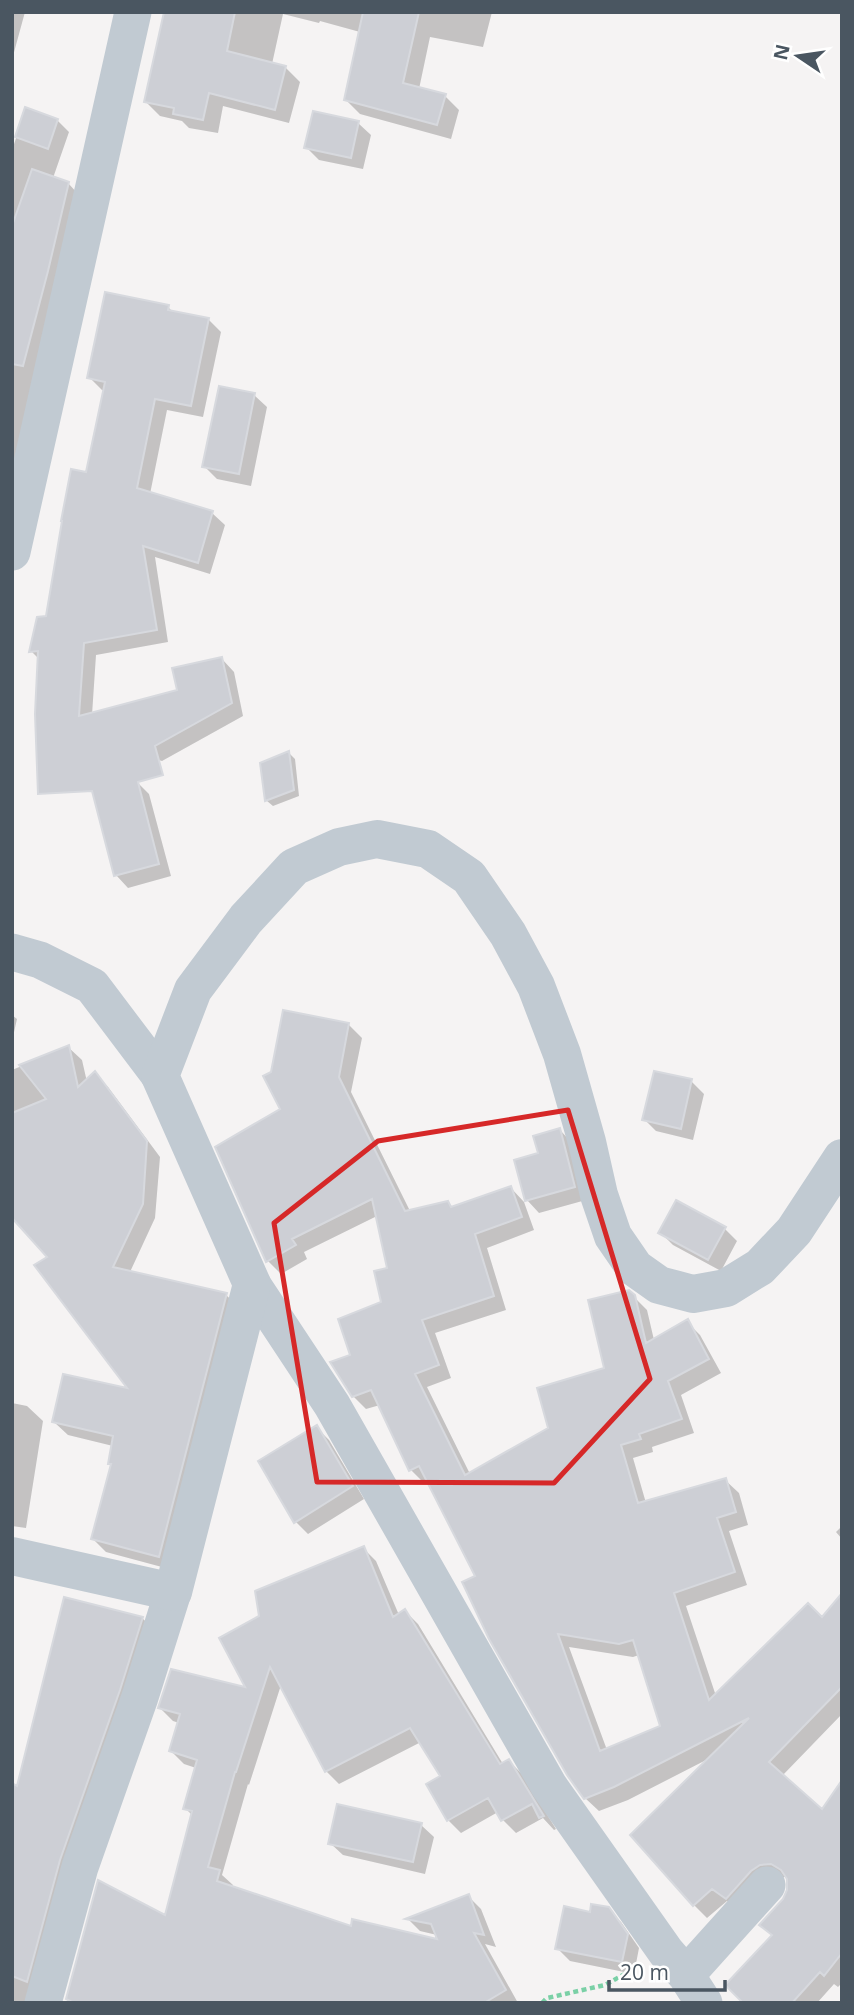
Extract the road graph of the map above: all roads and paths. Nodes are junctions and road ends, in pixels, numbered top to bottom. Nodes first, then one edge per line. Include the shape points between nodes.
1 (133, 12) edge
2 (12, 552) edge
3 (12, 951) edge
4 (160, 1076) junction
5 (842, 1158) edge
6 (252, 1284) junction
7 (12, 1556) edge
8 (173, 1592) junction
9 (767, 1885) dead end
10 (685, 1977) edge
11 (43, 2003) edge
12 (542, 2003) edge

1 - 2 street
3 - 4 street via 92,986
4 - 5 street via 193,990 246,919 294,867 339,847 377,839 428,849 469,877 508,934 536,986 562,1054 613,1236 635,1268 659,1285 693,1294 726,1288 760,1267 794,1231
4 - 6 street
6 - 8 street
6 - 10 street via 331,1405 550,1786
7 - 8 street
8 - 11 street via 80,1867
9 - 10 street
10 - 12 path via 605,1985 547,1997

